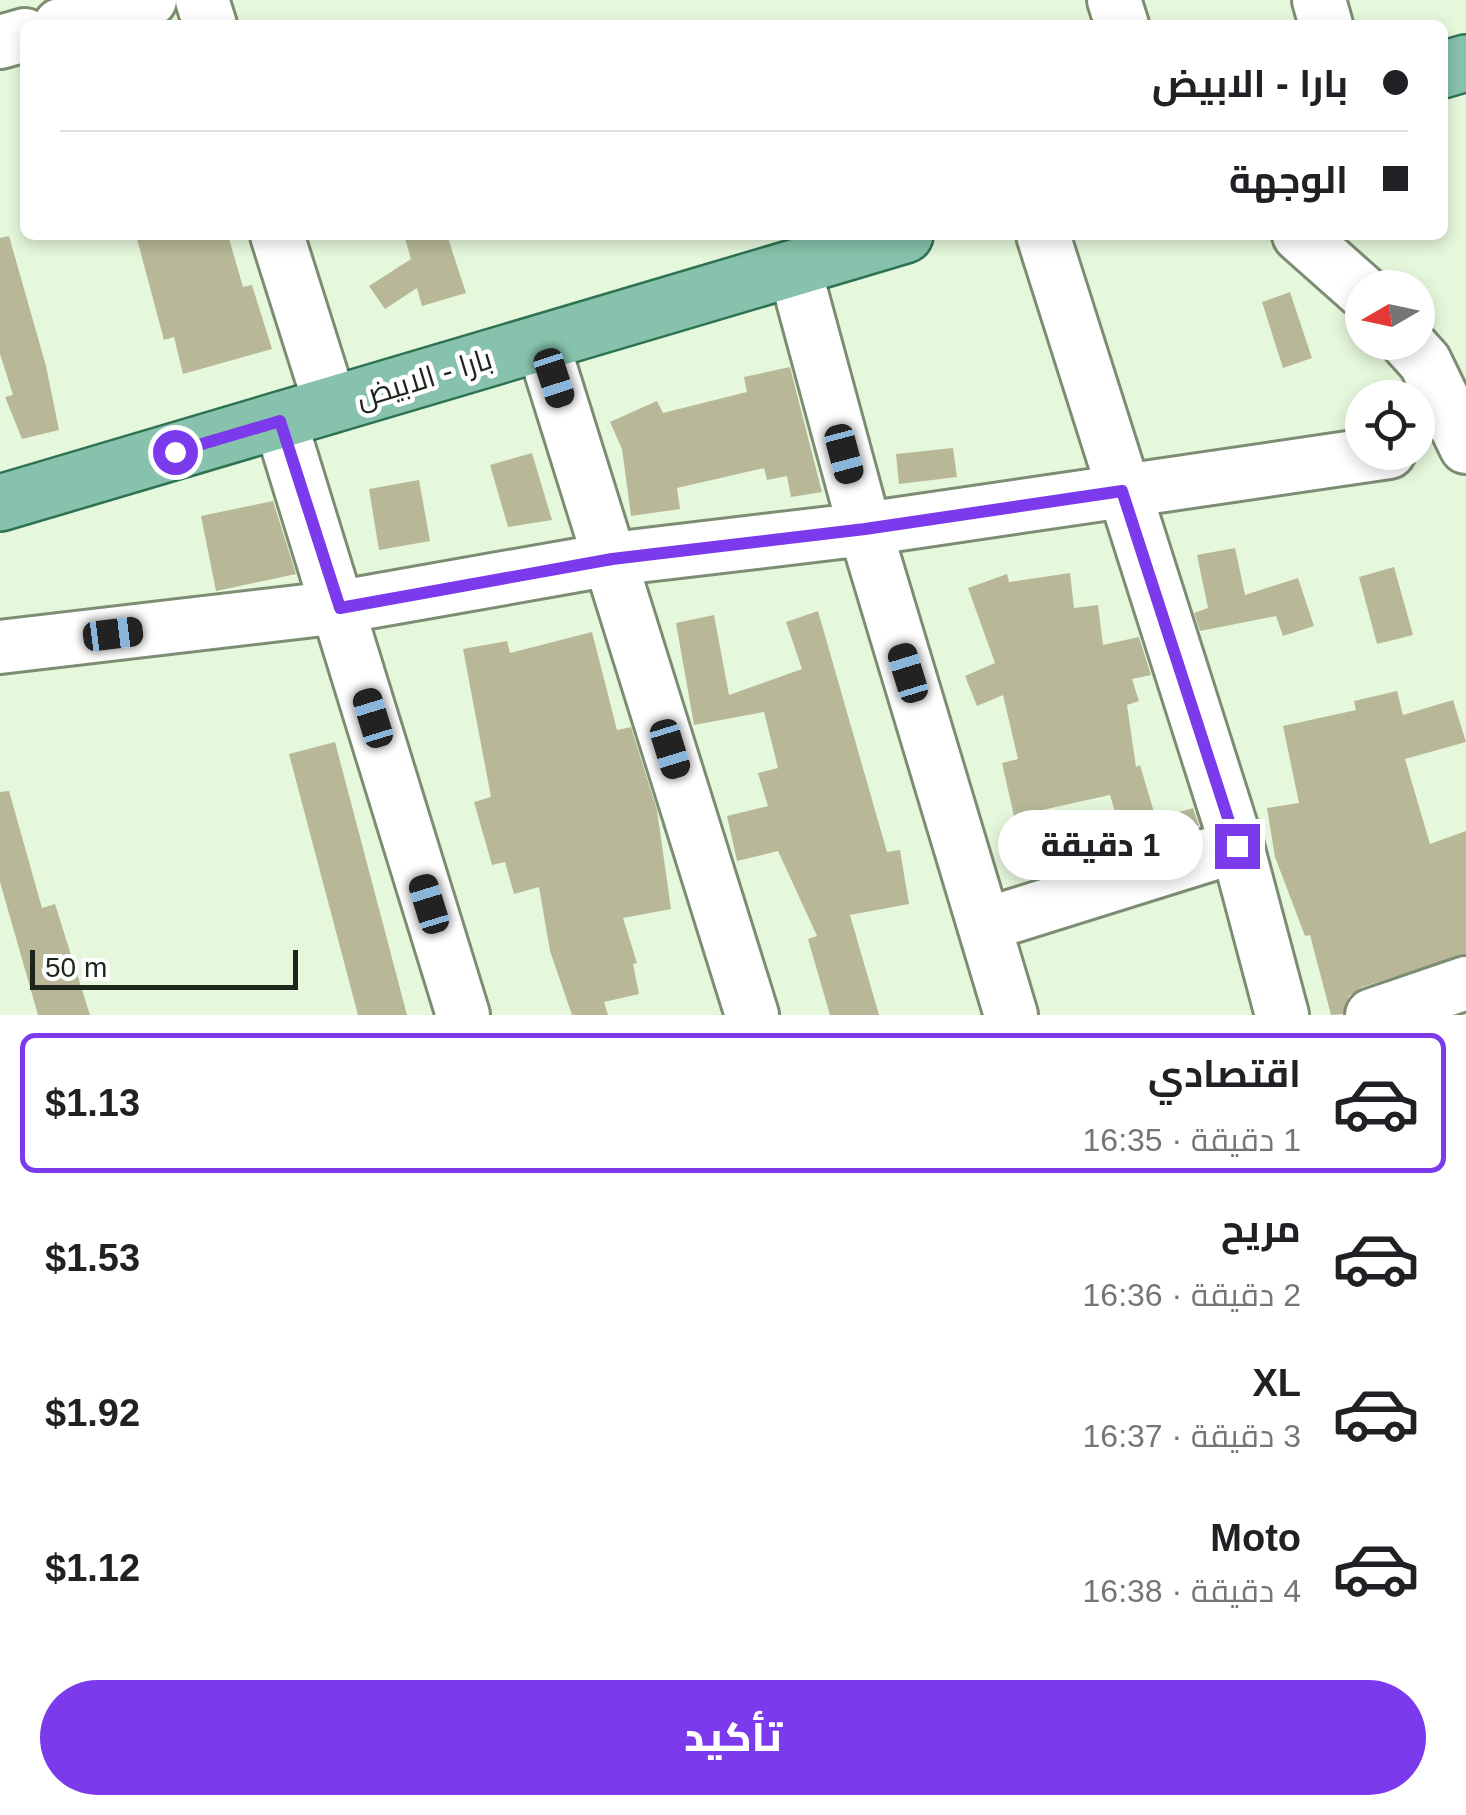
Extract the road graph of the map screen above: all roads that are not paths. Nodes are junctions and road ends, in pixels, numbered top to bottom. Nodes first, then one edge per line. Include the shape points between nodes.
1 (150, 0) edge
2 (78, 20) edge
3 (279, 240) edge
4 (887, 240) edge
5 (1045, 240) edge
6 (1305, 240) edge
7 (794, 267) junction
8 (1345, 276) edge
9 (542, 342) junction
10 (1423, 360) edge
11 (331, 406) junction
12 (280, 421) junction
13 (1449, 445) edge
14 (1345, 458) edge
15 (1122, 491) junction
16 (0, 503) edge
17 (865, 529) junction
18 (612, 559) junction
19 (340, 608) junction
20 (0, 647) edge
21 (1237, 846) junction
22 (984, 924) junction
23 (1466, 983) edge
24 (463, 1015) edge
25 (752, 1015) edge
26 (1012, 1015) edge
27 (1282, 1015) edge
28 (1372, 1015) edge

1 - 2 street
3 - 11 street
4 - 7 main road, بارا - الابيض
5 - 15 street
6 - 8 street
7 - 9 main road, بارا - الابيض
7 - 17 street
9 - 11 main road, بارا - الابيض
9 - 18 street
10 - 13 street
11 - 12 main road, بارا - الابيض
12 - 16 main road, بارا - الابيض
12 - 19 street
14 - 15 street
15 - 17 street
15 - 21 street
17 - 18 street
17 - 22 street
18 - 19 street
18 - 25 street
19 - 20 street
19 - 24 street
21 - 22 street
21 - 27 street
22 - 26 street
23 - 28 street

